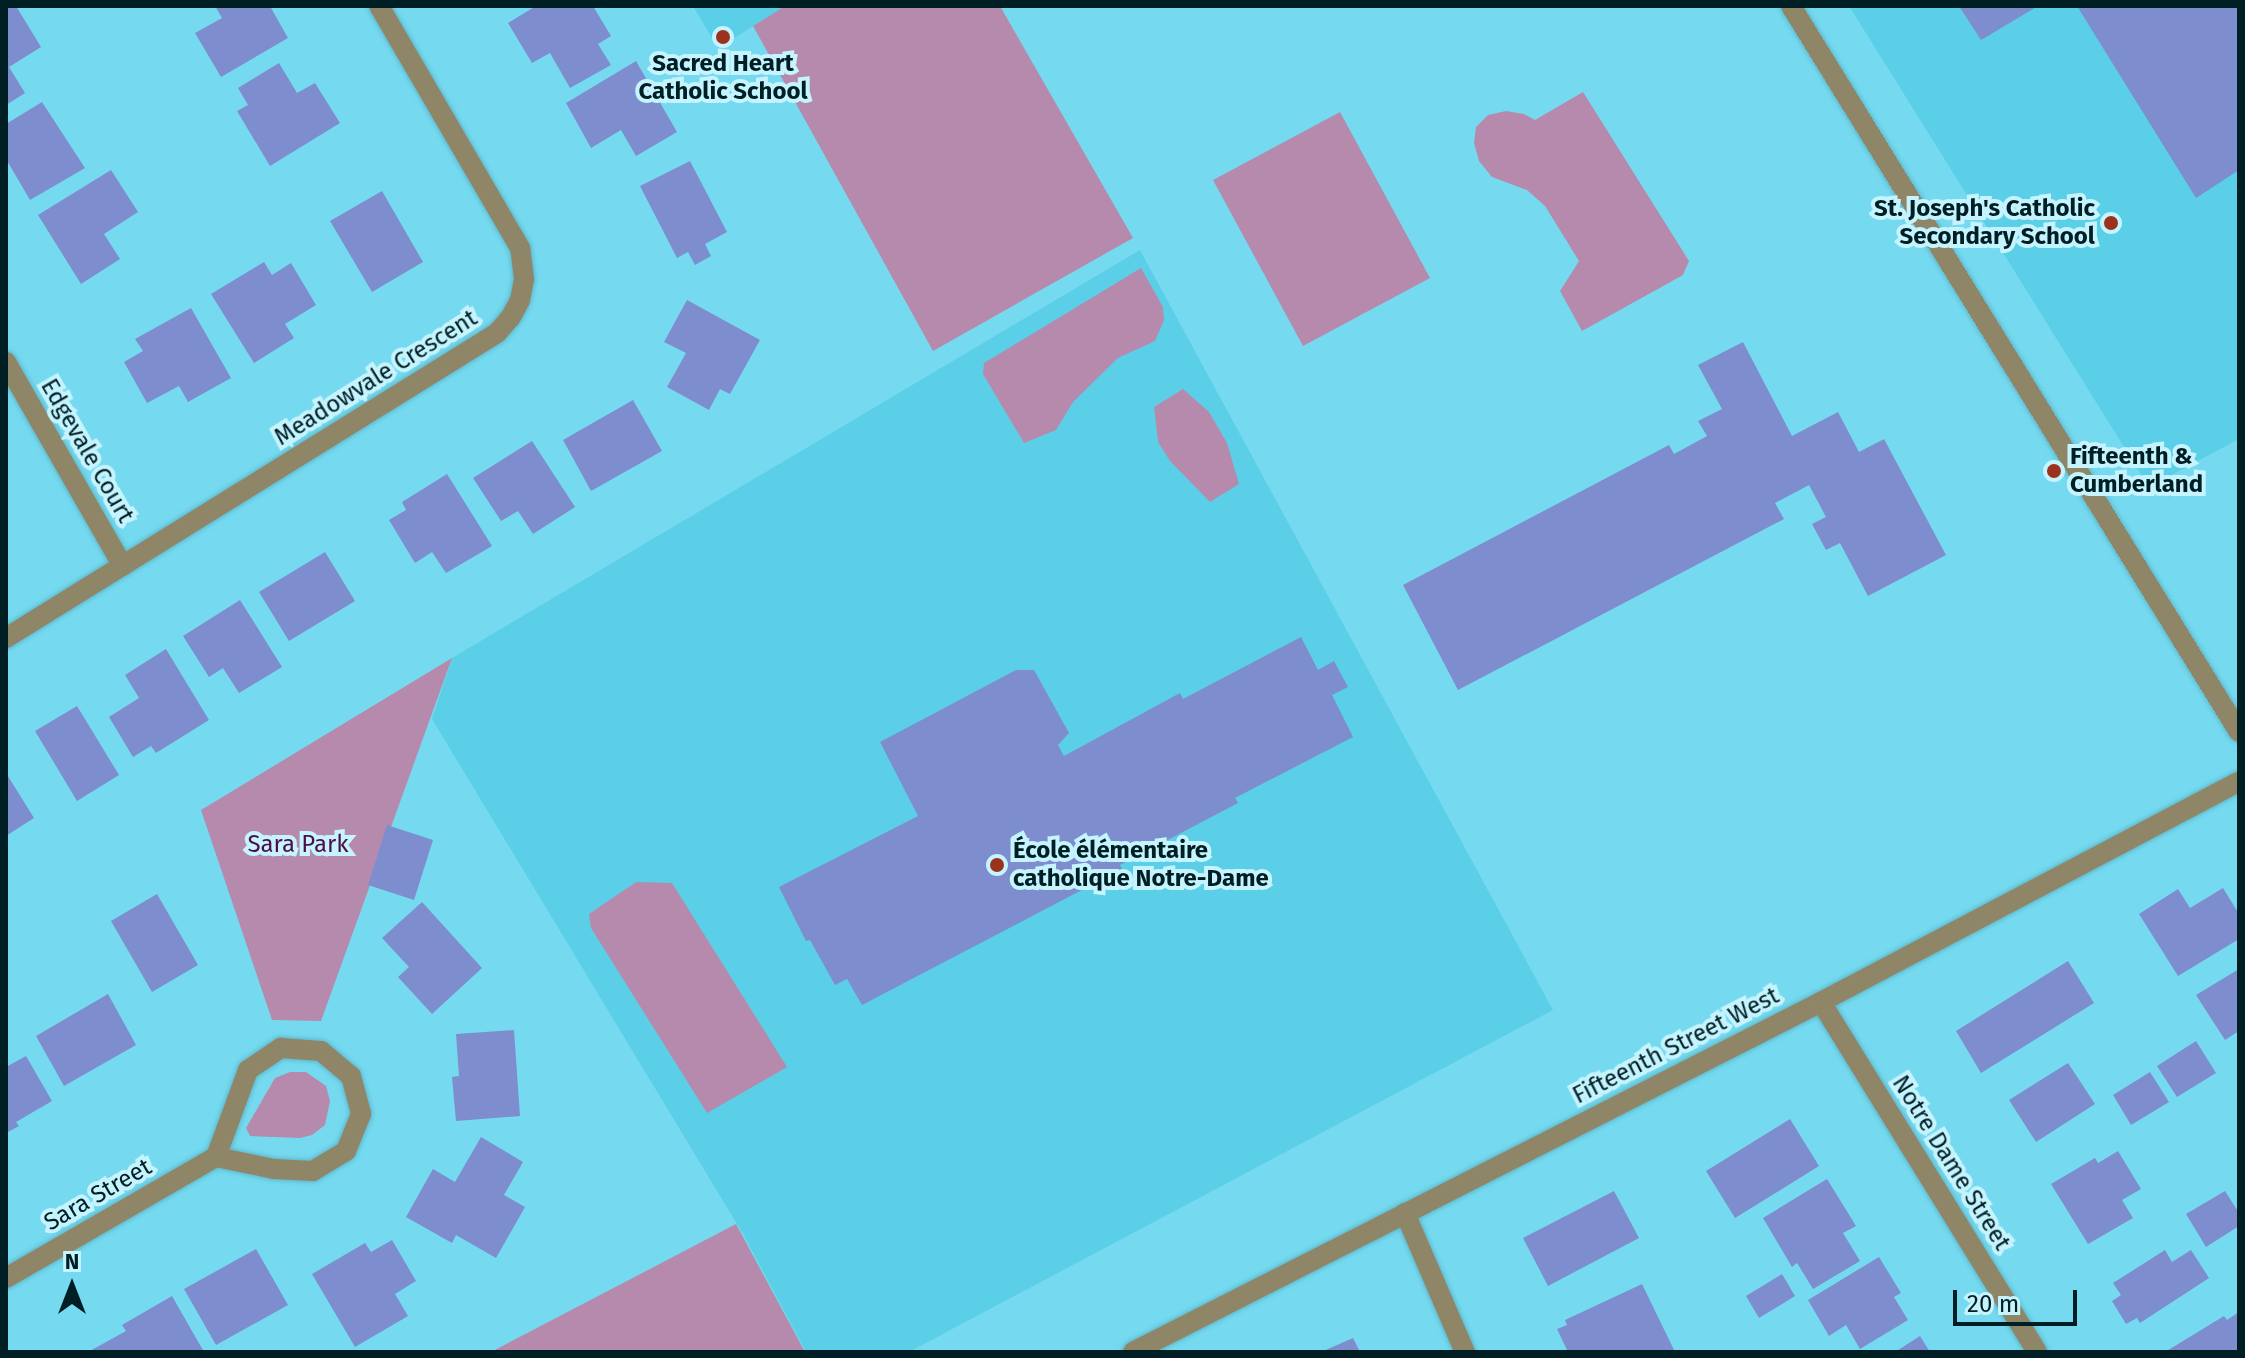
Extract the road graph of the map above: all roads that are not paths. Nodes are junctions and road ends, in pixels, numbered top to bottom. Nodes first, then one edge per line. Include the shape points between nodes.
1 (379, 6) edge
2 (1791, 6) edge
3 (6, 362) edge
4 (123, 566) junction
5 (6, 638) edge
6 (2239, 732) edge
7 (2239, 782) edge
8 (1821, 1002) junction
9 (216, 1157) junction
10 (1405, 1213) junction
11 (6, 1278) edge
12 (1133, 1352) edge
13 (1465, 1352) edge
14 (2037, 1352) edge

1 - 4 street, Meadowvale Crescent via 520,248 520,300 497,333
2 - 6 street
3 - 4 street, Edgevale Court
4 - 5 street, Meadowvale Crescent
7 - 8 street, Fifteenth Street West
8 - 10 street, Fifteenth Street West
8 - 14 street, Notre Dame Street
9 - 9 street via 313,1171 346,1151 361,1114 351,1076 321,1051 281,1048 248,1070
9 - 11 street, Sara Street
10 - 12 street, Fifteenth Street West
10 - 13 street

